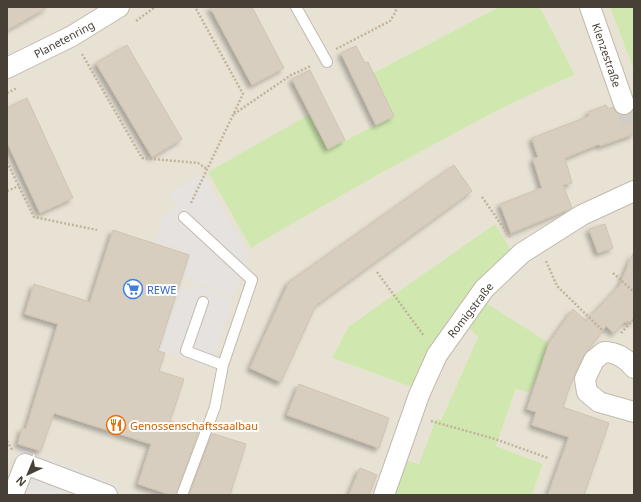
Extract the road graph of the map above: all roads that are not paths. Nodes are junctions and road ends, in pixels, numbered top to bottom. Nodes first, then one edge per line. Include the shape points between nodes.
1 (119, 7) edge
2 (296, 7) edge
3 (590, 7) edge
4 (325, 59) road end
5 (7, 68) edge
6 (624, 104) tunnel mouth
7 (634, 191) edge
8 (184, 217) road end
9 (203, 302) dead end
10 (223, 366) junction
11 (634, 368) edge
12 (634, 412) edge
13 (13, 495) edge
14 (107, 495) edge
15 (182, 495) edge
16 (384, 495) edge

1 - 5 street, Planetenring via 72,36
2 - 4 lane
3 - 6 street, Klenzestraße
7 - 16 street, Romigstraße via 582,215 522,253 484,289 438,355 419,395
8 - 10 lane via 252,280
9 - 10 lane via 186,351
10 - 15 lane via 215,407
11 - 12 street via 628,360 614,352 604,352 594,360 585,379 587,392 599,402
13 - 14 street via 25,464

